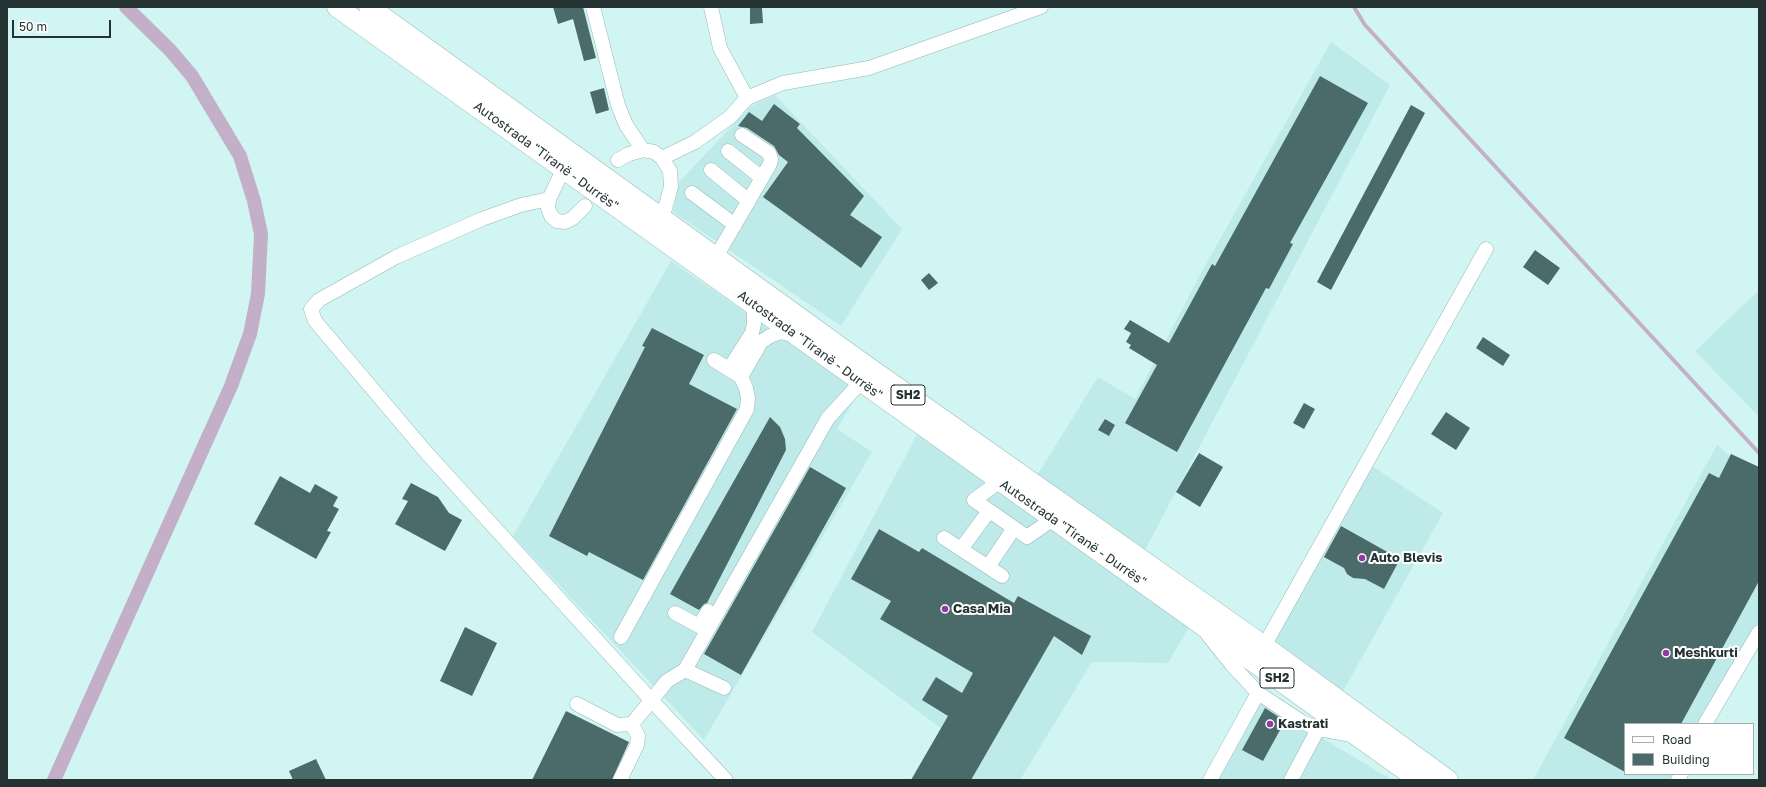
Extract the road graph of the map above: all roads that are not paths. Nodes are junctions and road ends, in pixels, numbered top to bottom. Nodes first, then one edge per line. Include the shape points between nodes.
1 (337, 7) edge
2 (369, 7) edge
3 (593, 7) edge
4 (711, 7) edge
5 (1041, 7) edge
6 (747, 98) junction
7 (742, 135) dead end
8 (643, 150) junction
9 (728, 151) dead end
10 (662, 158) junction
11 (618, 160) dead end
12 (563, 170) junction
13 (711, 170) dead end
14 (762, 178) junction
15 (692, 193) dead end
16 (549, 198) junction
17 (749, 201) junction
18 (585, 206) dead end
19 (662, 219) junction
20 (735, 225) junction
21 (1486, 249) dead end
22 (716, 257) junction
23 (759, 308) junction
24 (799, 337) junction
25 (714, 360) dead end
26 (735, 373) junction
27 (857, 380) junction
28 (1000, 481) junction
29 (989, 511) junction
30 (1054, 519) junction
31 (1014, 528) junction
32 (944, 538) dead end
33 (961, 549) junction
34 (988, 567) junction
35 (1002, 576) dead end
36 (675, 613) dead end
37 (1195, 620) junction
38 (1759, 632) edge
39 (621, 637) dead end
40 (1264, 646) junction
41 (685, 670) junction
42 (724, 688) dead end
43 (1258, 693) junction
44 (652, 701) junction
45 (577, 704) dead end
46 (1706, 723) edge
47 (632, 724) junction
48 (1318, 729) junction
49 (1358, 736) junction
50 (1410, 777) edge
51 (620, 780) edge
52 (726, 780) edge
53 (1210, 780) edge
54 (1291, 780) edge
55 (1448, 780) edge

1 - 12 highway, Autostrada "Tiranë - Durrës" / SH2
2 - 19 highway, Autostrada "Tiranë - Durrës" / SH2
3 - 8 street via 618,105 626,124
4 - 6 street via 720,48
5 - 6 street via 869,68 783,83
6 - 10 street via 730,117 695,142
7 - 14 street via 769,153 770,164
8 - 10 street via 654,152
8 - 11 street
9 - 14 street
10 - 19 street via 670,171 671,187
12 - 16 street
12 - 23 highway, Autostrada "Tiranë - Durrës" / SH2
13 - 17 street
14 - 17 street
15 - 20 street
16 - 18 street via 548,208 557,222 573,218
16 - 44 street via 482,219 396,257 319,300 311,309 315,321 426,451
17 - 20 street
19 - 22 highway, Autostrada "Tiranë - Durrës" / SH2
20 - 22 street
21 - 40 street
22 - 40 highway, Autostrada "Tiranë - Durrës" / SH2
23 - 24 highway, Autostrada "Tiranë - Durrës" / SH2
23 - 26 street via 754,314 752,332
24 - 26 street via 781,332 770,336 761,342
24 - 27 highway, Autostrada "Tiranë - Durrës" / SH2
25 - 26 street
26 - 39 street via 746,388 747,409
27 - 28 highway, Autostrada "Tiranë - Durrës" / SH2
27 - 36 street via 821,413 699,626
27 - 41 street via 828,418
28 - 29 street via 974,500
28 - 30 highway, Autostrada "Tiranë - Durrës" / SH2
29 - 31 street
29 - 33 street
30 - 31 street via 1027,537
30 - 37 highway, Autostrada "Tiranë - Durrës" / SH2
31 - 34 street
32 - 33 street
33 - 34 street
34 - 35 street
37 - 43 street
37 - 49 highway, Autostrada "Tiranë - Durrës" / SH2
38 - 46 street
40 - 55 highway, Autostrada "Tiranë - Durrës" / SH2
41 - 42 street
41 - 44 street via 667,681
43 - 48 street via 1302,722
43 - 53 street
44 - 47 street
44 - 52 street
45 - 47 street via 617,725
47 - 51 street via 638,736 637,745
48 - 49 street
48 - 54 street
49 - 50 highway, Autostrada "Tiranë - Durrës" / SH2

